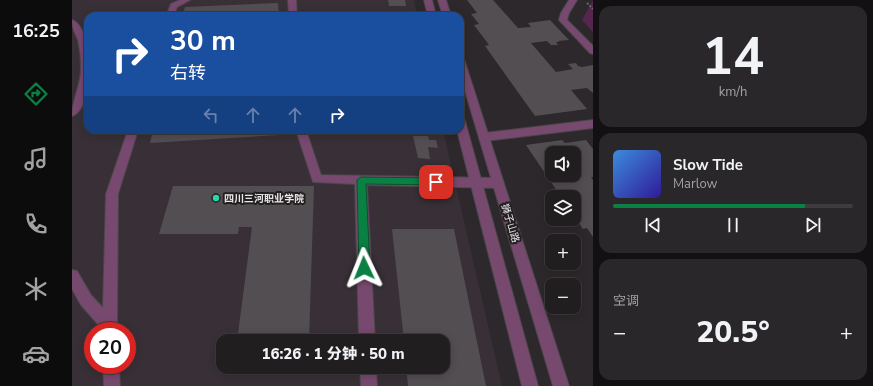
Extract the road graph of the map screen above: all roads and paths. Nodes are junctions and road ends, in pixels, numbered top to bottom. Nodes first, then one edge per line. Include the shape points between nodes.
1 (186, 0) edge
2 (292, 0) edge
3 (428, 0) edge
4 (442, 0) edge
5 (573, 0) edge
6 (172, 12) edge
7 (293, 12) edge
8 (431, 12) edge
9 (446, 12) edge
10 (72, 22) edge
11 (593, 51) edge
12 (84, 55) edge
13 (464, 72) edge
14 (84, 80) edge
15 (72, 113) edge
16 (593, 124) edge
17 (132, 134) edge
18 (302, 134) edge
19 (463, 134) edge
20 (484, 137) junction
21 (361, 180) junction
22 (476, 182) junction
23 (498, 182) junction
24 (72, 276) edge
25 (103, 322) edge
26 (108, 322) edge
27 (367, 334) edge
28 (111, 374) edge
29 (368, 374) edge
30 (112, 386) edge
31 (369, 386) edge
32 (530, 386) edge
33 (561, 386) edge

1 - 6 street via 174,6
2 - 7 street
3 - 8 street
4 - 9 street
5 - 11 street via 563,20
10 - 12 street via 79,32
13 - 20 street, 狮子山路
14 - 15 street via 82,95
16 - 20 street
17 - 26 street via 112,194
18 - 21 street via 317,179
19 - 22 street
20 - 23 street, 狮子山路
21 - 22 street
21 - 27 street
22 - 23 street
22 - 32 street
23 - 33 street, 狮子山路
24 - 25 street
28 - 30 street
29 - 31 street

